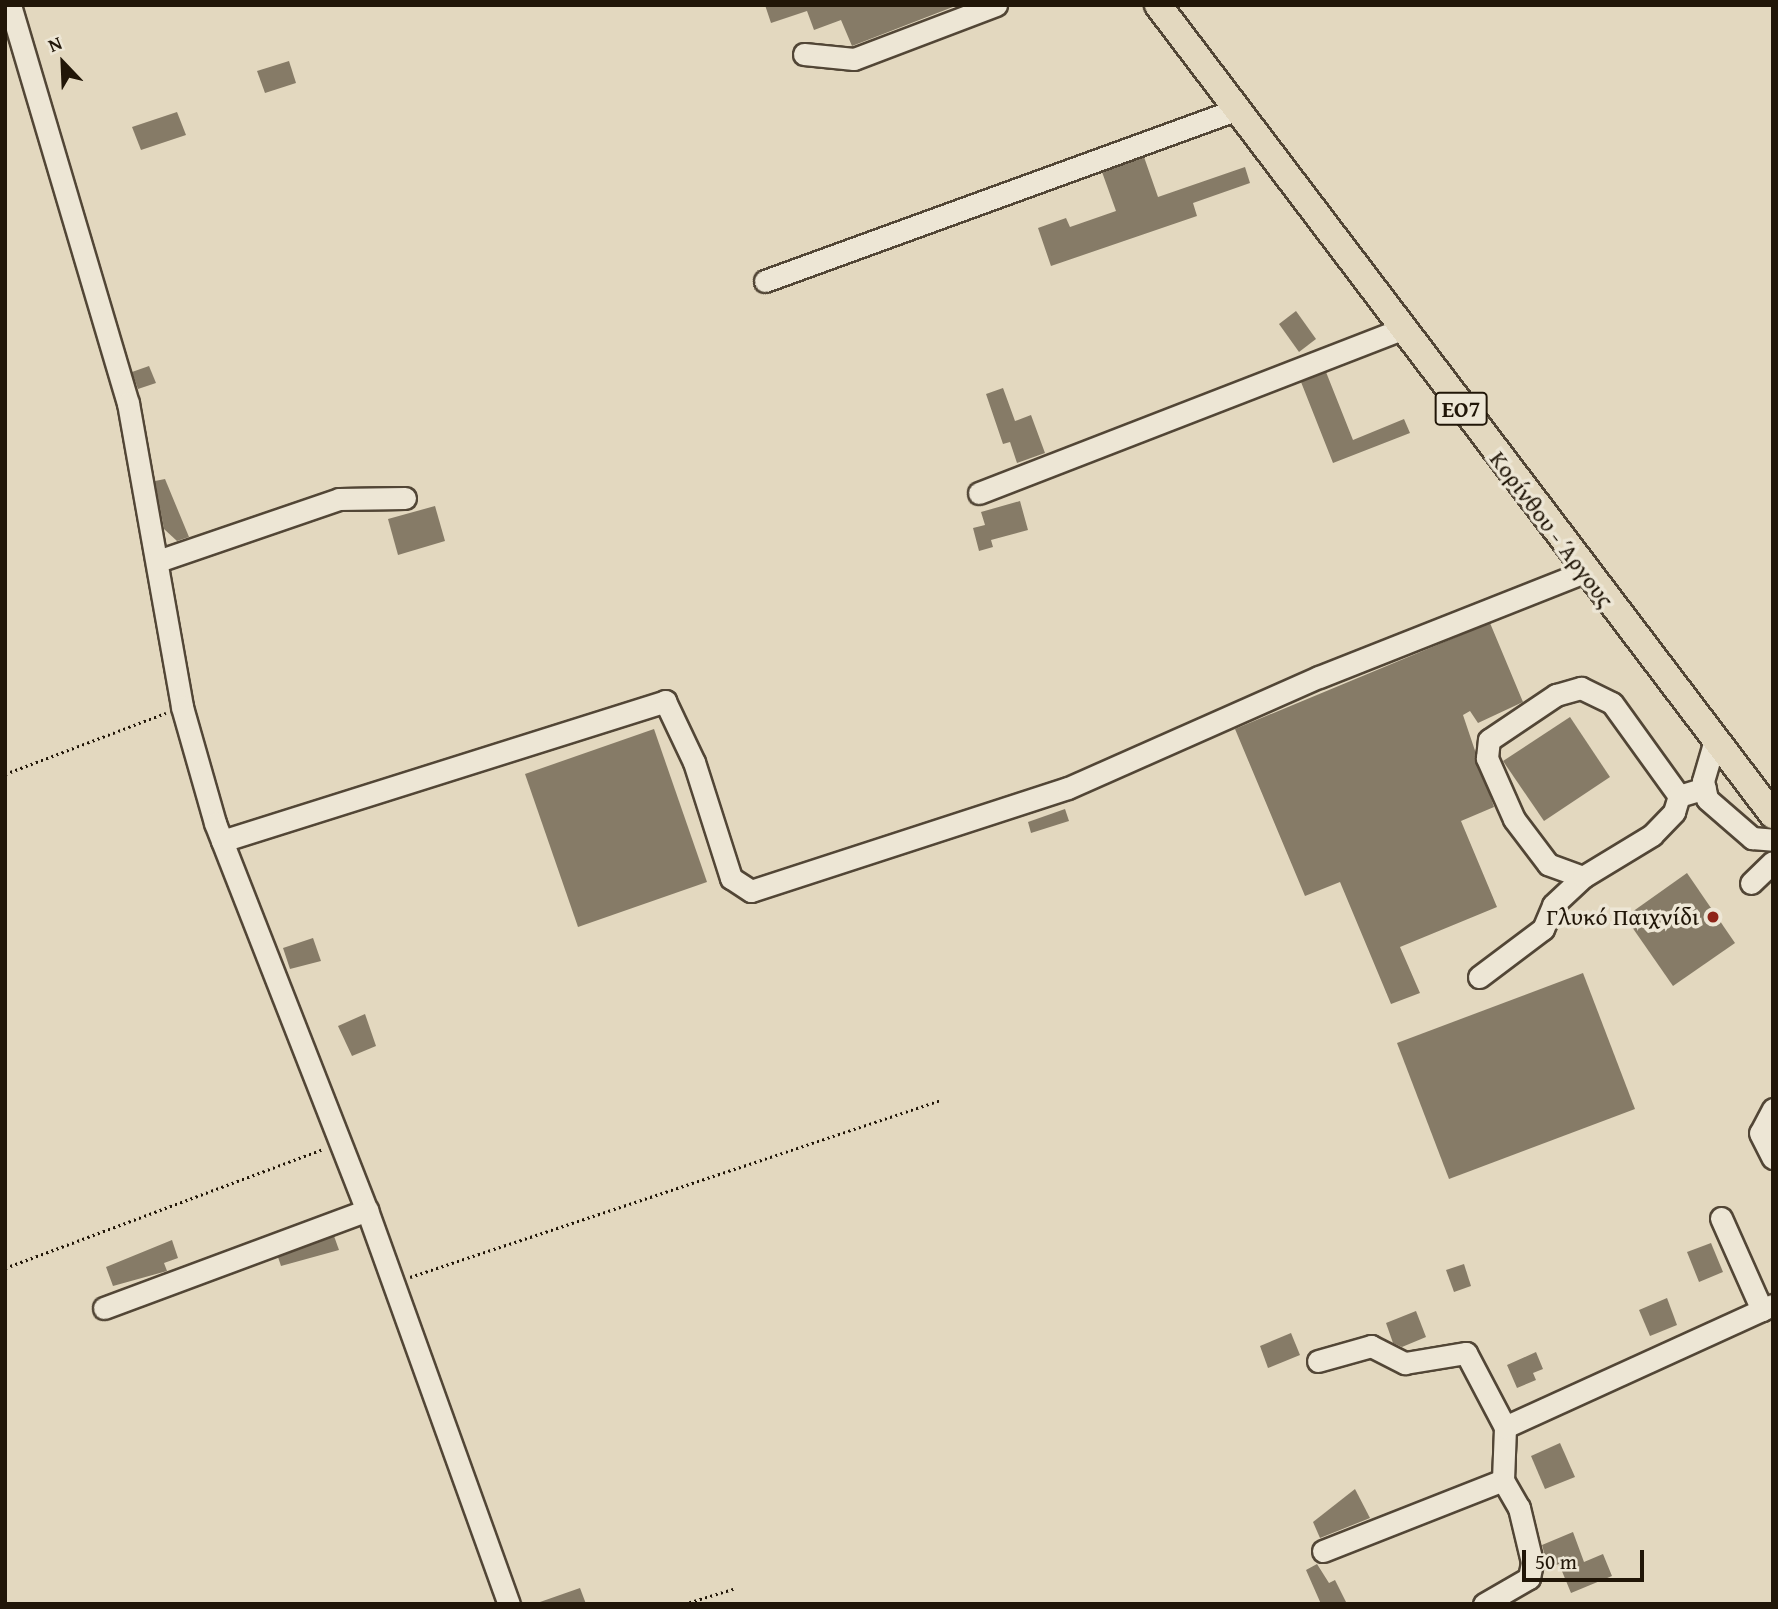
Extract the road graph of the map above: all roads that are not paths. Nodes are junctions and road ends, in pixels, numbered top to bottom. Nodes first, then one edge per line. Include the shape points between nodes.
1 (10, 5) edge
2 (996, 5) edge
3 (1158, 5) edge
4 (804, 54) dead end
5 (1235, 110) junction
6 (765, 281) dead end
7 (1402, 329) junction
8 (979, 493) dead end
9 (405, 498) dead end
10 (158, 561) junction
11 (1584, 572) junction
12 (1715, 740) junction
13 (1705, 788) junction
14 (1679, 796) junction
15 (1771, 811) edge
16 (1773, 840) edge
17 (222, 841) junction
18 (1773, 862) edge
19 (1583, 877) junction
20 (1751, 883) dead end
21 (1479, 977) dead end
22 (1773, 1109) edge
23 (1773, 1158) edge
24 (368, 1210) junction
25 (1721, 1218) dead end
26 (1767, 1307) edge
27 (104, 1308) dead end
28 (1318, 1361) dead end
29 (1505, 1427) junction
30 (1503, 1480) junction
31 (1323, 1551) dead end
32 (509, 1604) edge
33 (1484, 1604) edge

1 - 10 street via 128,403
2 - 4 street via 854,59
3 - 5 main road, Κορίνθου - Άργους / ΕΟ7
5 - 6 street
5 - 7 main road, Κορίνθου - Άργους / ΕΟ7
7 - 8 street
7 - 11 main road, Κορίνθου - Άργους / ΕΟ7
9 - 10 street via 339,499
10 - 17 street via 182,707
11 - 12 main road, Κορίνθου - Άργους / ΕΟ7
11 - 17 street via 1319,677 1068,788 751,891 731,878 694,762 665,701
12 - 13 street
12 - 15 main road, Κορίνθου - Άργους / ΕΟ7
13 - 14 street
13 - 16 street via 1727,823 1752,838
14 - 19 street via 1674,812 1651,835
14 - 19 street via 1612,703 1581,688 1556,695 1489,740 1487,758 1514,819 1548,864
17 - 24 street
18 - 20 street
19 - 21 street via 1553,905 1544,929
22 - 23 street via 1760,1133
24 - 27 street
24 - 32 street via 390,1284
25 - 26 street
26 - 29 street
28 - 29 street via 1371,1346 1405,1363 1466,1353
29 - 30 street
30 - 31 street
30 - 33 street via 1528,1539 1529,1578

